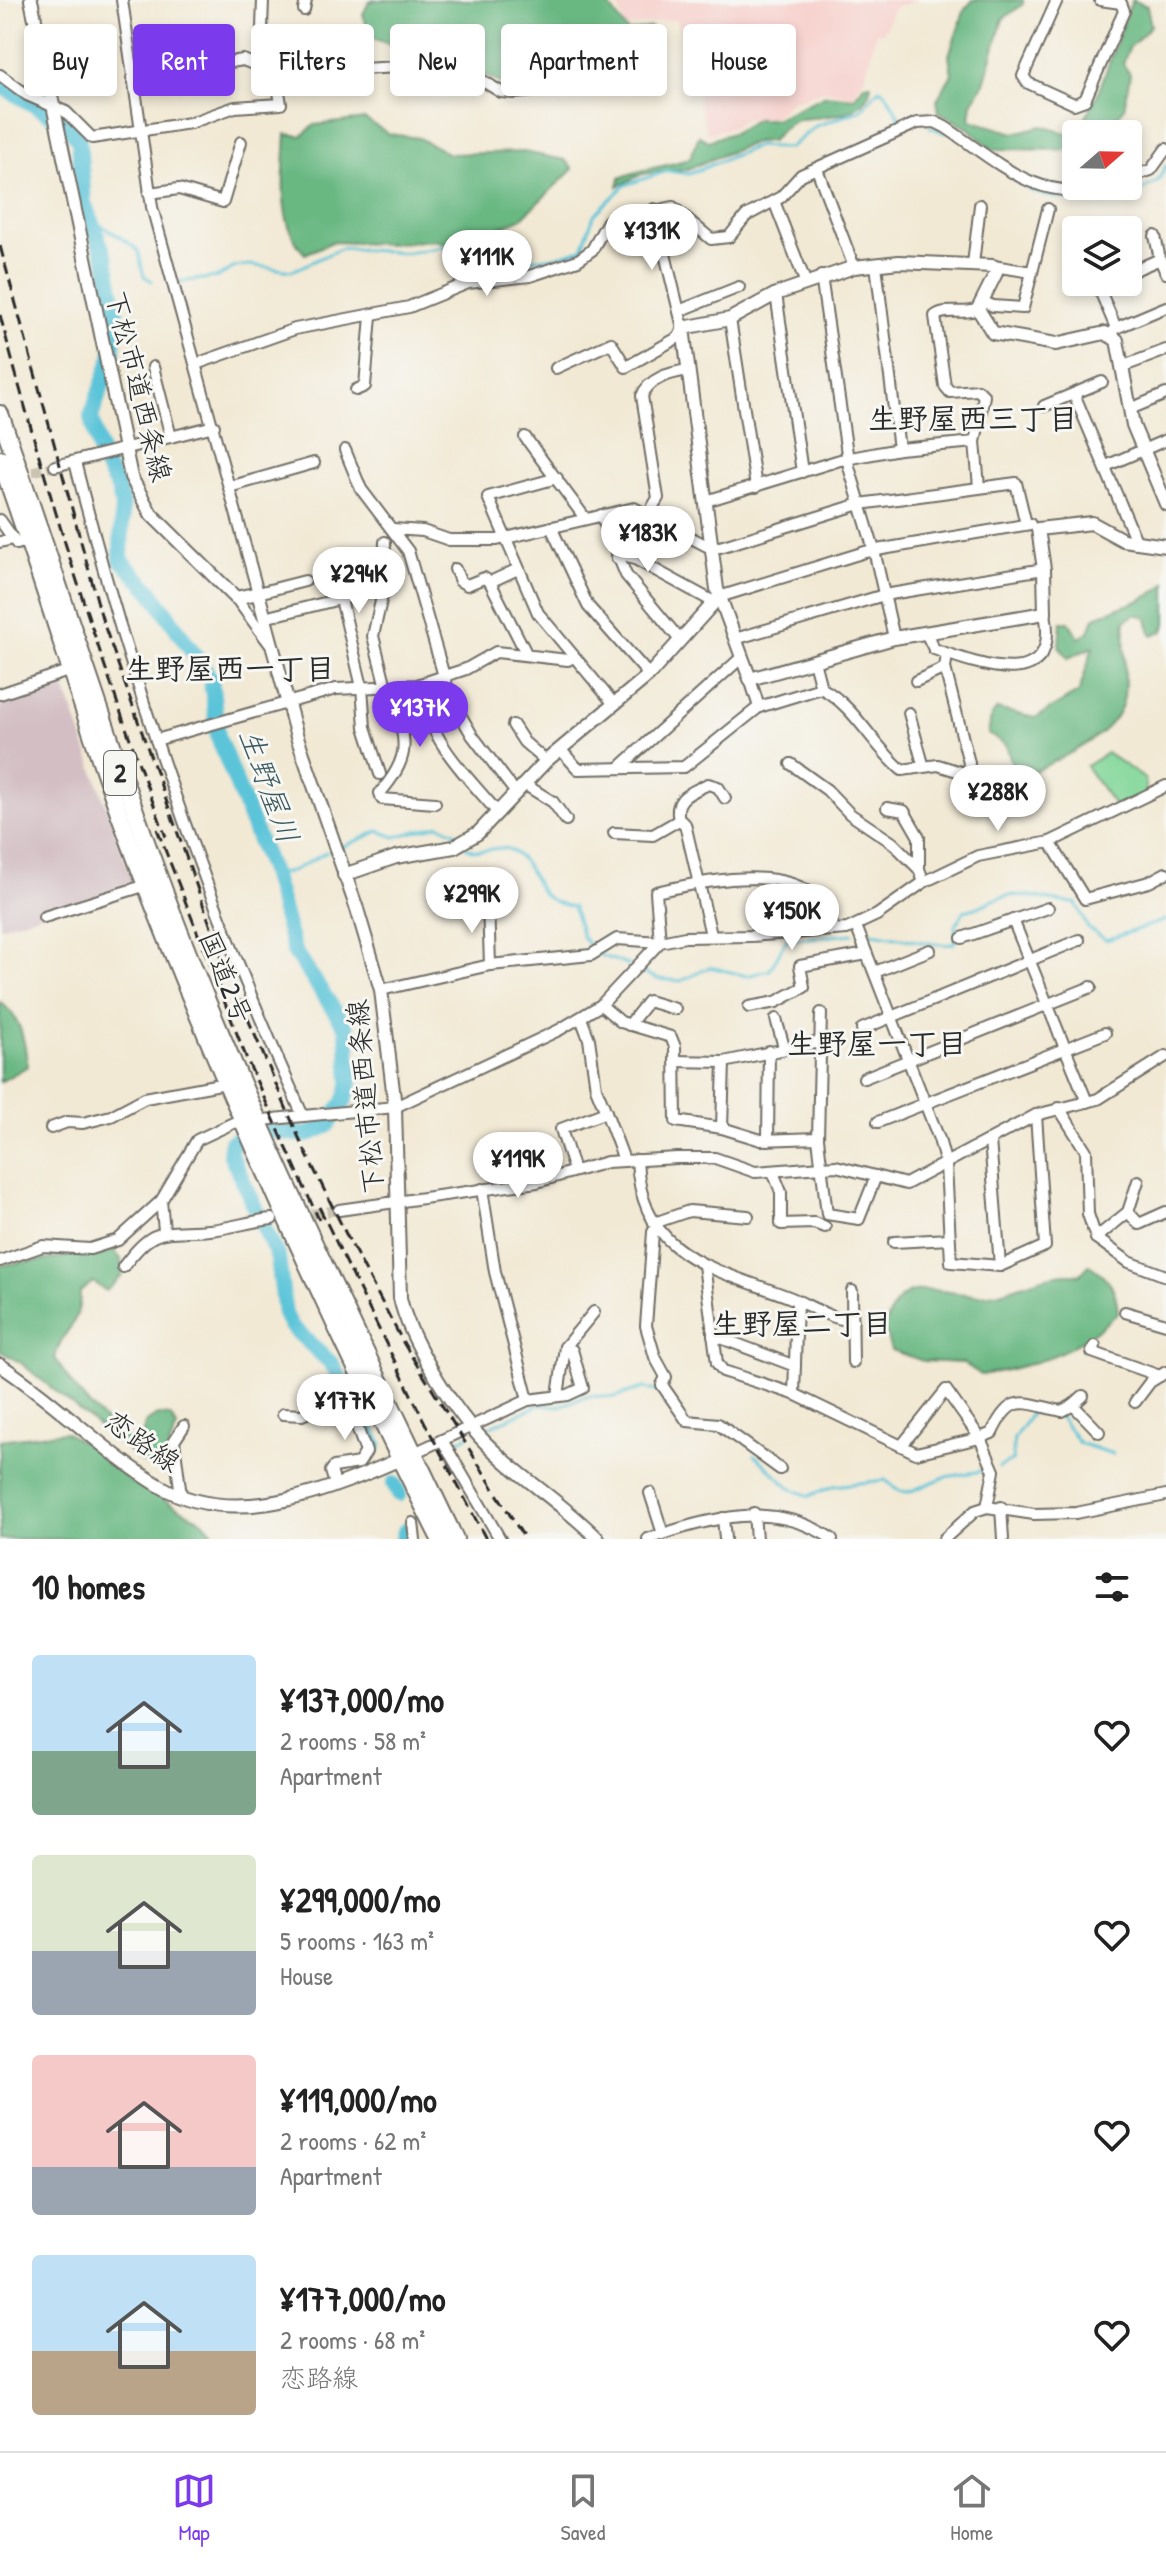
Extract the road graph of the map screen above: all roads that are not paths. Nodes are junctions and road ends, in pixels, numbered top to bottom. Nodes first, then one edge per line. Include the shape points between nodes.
1 (31, 0) edge
2 (122, 0) edge
3 (263, 0) edge
4 (1057, 0) edge
5 (1100, 0) edge
6 (264, 24) edge
7 (251, 62) edge
8 (374, 68) edge
9 (0, 75) edge
10 (132, 78) junction
11 (501, 92) edge
12 (280, 96) edge
13 (53, 106) junction
14 (139, 133) junction
15 (241, 142) dead end
16 (1166, 149) edge
17 (817, 169) junction
18 (1142, 173) edge
19 (1062, 191) edge
20 (149, 193) junction
21 (774, 201) junction
22 (980, 205) dead end
23 (654, 209) junction
24 (1048, 209) dead end
25 (1155, 236) dead end
26 (1160, 259) junction
27 (973, 264) junction
28 (876, 265) junction
29 (993, 266) junction
30 (854, 267) junction
31 (1142, 267) edge
32 (1032, 272) junction
33 (1166, 273) edge
34 (821, 276) junction
35 (805, 281) junction
36 (739, 287) dead end
37 (776, 294) junction
38 (1101, 296) edge
39 (981, 305) junction
40 (1166, 307) edge
41 (679, 311) junction
42 (371, 316) junction
43 (730, 319) junction
44 (683, 328) junction
45 (1114, 332) junction
46 (1166, 350) edge
47 (196, 364) junction
48 (1124, 366) junction
49 (153, 367) dead end
50 (556, 368) dead end
51 (688, 370) junction
52 (1102, 382) dead end
53 (356, 390) dead end
54 (1074, 394) junction
55 (1166, 394) edge
56 (1044, 406) dead end
57 (1130, 409) junction
58 (0, 414) edge
59 (214, 426) junction
60 (171, 437) junction
61 (525, 437) dead end
62 (1166, 440) edge
63 (975, 442) junction
64 (123, 449) junction
65 (899, 449) junction
66 (345, 450) dead end
67 (1143, 450) junction
68 (848, 458) junction
69 (0, 459) edge
70 (75, 462) junction
71 (314, 463) dead end
72 (55, 466) tunnel mouth
73 (1106, 466) junction
74 (802, 472) junction
75 (557, 478) junction
76 (229, 487) junction
77 (756, 487) junction
78 (979, 487) junction
79 (1165, 498) edge
80 (706, 501) junction
81 (860, 504) junction
82 (649, 513) junction
83 (601, 515) junction
84 (585, 518) junction
85 (0, 520) edge
86 (1032, 526) junction
87 (551, 527) junction
88 (393, 529) junction
89 (504, 538) junction
90 (20, 540) junction
91 (0, 542) edge
92 (385, 542) dead end
93 (1137, 543) junction
94 (1166, 546) edge
95 (712, 547) junction
96 (874, 550) junction
97 (617, 558) junction
98 (361, 560) dead end
99 (455, 569) dead end
100 (518, 569) junction
101 (1044, 569) junction
102 (305, 581) dead end
103 (490, 582) junction
104 (258, 593) junction
105 (884, 595) junction
106 (236, 598) junction
107 (341, 599) junction
108 (716, 599) junction
109 (1045, 613) junction
110 (264, 618) junction
111 (926, 633) junction
112 (894, 638) junction
113 (735, 639) junction
114 (680, 640) junction
115 (273, 649) junction
116 (526, 653) junction
117 (947, 654) junction
118 (573, 657) junction
119 (742, 657) junction
120 (814, 661) junction
121 (78, 668) junction
122 (945, 668) junction
123 (649, 675) junction
124 (442, 677) junction
125 (750, 679) junction
126 (916, 681) dead end
127 (362, 687) junction
128 (388, 687) junction
129 (821, 688) junction
130 (0, 694) edge
131 (288, 702) junction
132 (613, 703) junction
133 (424, 705) dead end
134 (759, 707) junction
135 (909, 713) dead end
136 (513, 725) dead end
137 (156, 740) junction
138 (560, 749) junction
139 (546, 761) junction
140 (791, 764) dead end
141 (923, 764) junction
142 (619, 768) junction
143 (380, 774) dead end
144 (520, 788) junction
145 (1164, 793) edge
146 (725, 798) dead end
147 (435, 803) dead end
148 (887, 808) dead end
149 (498, 813) junction
150 (566, 820) dead end
151 (679, 820) junction
152 (614, 833) dead end
153 (1050, 842) junction
154 (919, 869) junction
155 (1166, 873) edge
156 (344, 875) junction
157 (700, 882) junction
158 (924, 882) junction
159 (152, 883) junction
160 (488, 903) dead end
161 (1048, 908) dead end
162 (44, 917) dead end
163 (1013, 920) junction
164 (856, 926) junction
165 (833, 930) junction
166 (711, 935) junction
167 (962, 938) dead end
168 (1079, 940) dead end
169 (660, 942) junction
170 (930, 950) dead end
171 (867, 954) junction
172 (1030, 960) junction
173 (490, 965) junction
174 (875, 972) junction
175 (1091, 987) dead end
176 (381, 990) junction
177 (1048, 1004) junction
178 (601, 1005) junction
179 (749, 1007) dead end
180 (675, 1009) dead end
181 (821, 1013) dead end
182 (893, 1016) junction
183 (581, 1018) junction
184 (776, 1019) dead end
185 (629, 1025) junction
186 (862, 1029) dead end
187 (1105, 1033) dead end
188 (819, 1042) junction
189 (784, 1047) junction
190 (1066, 1049) junction
191 (769, 1051) junction
192 (1166, 1056) edge
193 (910, 1059) junction
194 (675, 1061) junction
195 (724, 1062) junction
196 (864, 1078) dead end
197 (226, 1083) junction
198 (1087, 1102) junction
199 (928, 1105) junction
200 (395, 1107) junction
201 (1059, 1108) junction
202 (606, 1112) junction
203 (1036, 1115) junction
204 (303, 1116) junction
205 (878, 1122) dead end
206 (51, 1128) dead end
207 (722, 1128) junction
208 (253, 1129) junction
209 (818, 1138) junction
210 (768, 1140) junction
211 (990, 1140) junction
212 (624, 1160) junction
213 (637, 1160) junction
214 (946, 1165) junction
215 (822, 1167) junction
216 (574, 1171) junction
217 (773, 1172) junction
218 (876, 1176) junction
219 (1138, 1181) dead end
220 (482, 1189) junction
221 (161, 1201) junction
222 (398, 1202) junction
223 (339, 1210) tunnel mouth
224 (1128, 1212) junction
225 (1166, 1212) edge
226 (748, 1216) dead end
227 (264, 1219) dead end
228 (655, 1225) junction
229 (825, 1227) dead end
230 (164, 1230) junction
231 (1096, 1238) junction
232 (949, 1239) junction
233 (894, 1242) dead end
234 (0, 1261) edge
235 (704, 1265) junction
236 (1000, 1266) junction
237 (123, 1267) dead end
238 (1166, 1276) edge
239 (852, 1291) dead end
240 (797, 1301) junction
241 (594, 1312) dead end
242 (1125, 1312) dead end
243 (853, 1320) junction
244 (1166, 1324) edge
245 (713, 1335) junction
246 (1095, 1346) dead end
247 (565, 1347) junction
248 (853, 1362) dead end
249 (0, 1365) edge
250 (795, 1366) junction
251 (1163, 1374) edge
252 (794, 1394) junction
253 (558, 1396) junction
254 (1083, 1396) dead end
255 (528, 1400) junction
256 (1135, 1402) dead end
257 (1073, 1405) junction
258 (283, 1414) dead end
259 (471, 1425) junction
260 (184, 1426) dead end
261 (1099, 1432) dead end
262 (980, 1438) junction
263 (442, 1440) junction
264 (902, 1445) junction
265 (407, 1456) junction
266 (780, 1469) dead end
267 (335, 1484) junction
268 (650, 1493) dead end
269 (1166, 1495) edge
270 (181, 1496) junction
271 (987, 1507) junction
272 (1001, 1507) junction
273 (754, 1513) junction
274 (723, 1518) junction
275 (413, 1523) dead end
276 (663, 1534) junction
277 (415, 1539) edge
278 (440, 1539) edge
279 (455, 1539) edge
280 (500, 1539) edge
281 (598, 1539) edge
282 (648, 1539) edge
283 (725, 1539) edge
284 (756, 1539) edge
285 (832, 1539) edge
286 (944, 1539) edge
287 (1003, 1539) edge

1 - 13 street, 下松市道西条線
2 - 10 street
3 - 6 street
4 - 5 street via 1023,76 1074,104 1085,100 1124,11 1121,3
7 - 10 street
8 - 11 street via 438,65 473,75
9 - 13 street
10 - 14 street
12 - 14 street via 281,104 235,107
13 - 14 street via 92,138
13 - 64 street, 下松市道西条線
14 - 20 street
15 - 20 street via 223,202 179,189
16 - 18 street via 1151,170
17 - 19 street via 926,121 945,127 1040,188
17 - 21 street via 801,175
17 - 30 street
20 - 47 street
21 - 23 street via 752,211 719,241 673,207
21 - 35 street
22 - 27 street
23 - 41 street
23 - 42 street via 608,221 592,250 578,260 530,276 468,283 427,302
24 - 32 street
25 - 26 street
26 - 31 street
26 - 33 street
27 - 28 street
27 - 29 street
28 - 30 street
28 - 65 street
29 - 32 street
29 - 39 street via 996,273
30 - 34 street
32 - 39 street via 1023,308
34 - 35 street
34 - 68 street
35 - 37 street
36 - 41 street
37 - 43 street
37 - 74 street
38 - 45 street
39 - 45 street via 987,327 1002,337 1056,344
39 - 63 street via 965,313 935,316 945,386 950,392 978,390 984,396
40 - 45 street
41 - 44 street
42 - 47 street via 295,329
42 - 53 street via 365,386
43 - 44 street
43 - 77 street
44 - 50 street via 679,337 626,367 611,343
44 - 51 street
45 - 48 street
46 - 48 street
47 - 59 street
48 - 57 street
49 - 60 street
51 - 80 street
51 - 82 street via 667,373 642,396 658,498
52 - 54 street
54 - 56 street
54 - 73 street
55 - 57 street
57 - 67 street
58 - 121 highway, 国道2号 / 2
59 - 60 street
59 - 76 street
60 - 64 street
61 - 75 street
62 - 67 street
63 - 65 street
63 - 78 street
64 - 70 street
64 - 106 street, 下松市道西条線 via 138,495 151,514
65 - 68 street
66 - 88 street via 361,489
67 - 73 street
67 - 79 street
68 - 74 street
68 - 81 street
69 - 90 highway, 国道2号 / 2
70 - 72 street
70 - 137 street via 110,604
71 - 76 street
73 - 93 street
74 - 77 street
75 - 84 street
75 - 89 street via 488,497
76 - 104 street
77 - 80 street
78 - 81 street
78 - 86 street via 1016,483
80 - 95 street
81 - 95 street
81 - 96 street
82 - 83 street via 634,508
82 - 95 street
83 - 84 street
83 - 97 street
84 - 87 street
85 - 90 street
86 - 93 street via 1092,523
86 - 96 street
86 - 101 street
87 - 89 street
87 - 123 street via 588,606
88 - 89 street via 449,540
88 - 124 street via 408,551
89 - 100 street
90 - 91 street
90 - 121 highway, 国道2号 / 2
92 - 128 street via 383,592 373,636
93 - 94 street
95 - 108 street
96 - 105 street
96 - 108 street
97 - 108 street via 625,555
97 - 114 street
98 - 107 street via 360,594
99 - 103 street via 467,585 484,578
100 - 103 street
100 - 118 street via 538,613
101 - 105 street
101 - 109 street
102 - 104 street
103 - 116 street
104 - 106 street
104 - 110 street, 下松市道西条線
105 - 112 street
105 - 113 street
106 - 115 street
107 - 110 street
107 - 127 street
108 - 113 street
108 - 114 street
109 - 111 street
109 - 117 street via 1040,661 1013,668
110 - 115 street, 下松市道西条線
111 - 112 street
111 - 117 street via 934,649
112 - 120 street
113 - 119 street
114 - 123 street
115 - 131 street, 下松市道西条線
116 - 118 street
116 - 124 street via 496,652
117 - 122 street
118 - 132 street
119 - 125 street
119 - 142 street
120 - 125 street
120 - 129 street
121 - 130 street
121 - 159 highway, 国道2号 / 2
122 - 126 street
122 - 141 street via 969,763 967,774
123 - 132 street
124 - 128 street
124 - 144 street via 472,735
125 - 134 street
127 - 128 street
127 - 131 street
127 - 143 street via 365,727
128 - 147 street via 404,734 400,764 380,793 382,799
129 - 134 street
129 - 141 street via 842,702 880,752 902,770
131 - 137 street
131 - 156 street, 下松市道西条線
132 - 138 street
133 - 149 street via 450,761
134 - 142 street via 684,767
135 - 141 street
136 - 139 street
137 - 204 street
138 - 139 street
138 - 142 street via 578,769
139 - 144 street
140 - 154 street
144 - 149 street
144 - 150 street via 553,802
145 - 153 street
146 - 151 street via 718,787 708,784 683,797
148 - 154 street via 904,811 916,829
149 - 156 street via 466,842
151 - 152 street via 653,835
151 - 157 street via 690,834
153 - 155 street via 1085,899
153 - 158 street via 996,850
154 - 158 street
156 - 176 street, 下松市道西条線
157 - 165 street via 789,881 817,896
157 - 166 street
157 - 169 street via 656,892
158 - 164 street
159 - 162 street
159 - 197 highway, 国道2号 / 2
159 - 208 highway, 国道2号 / 2
160 - 173 street
161 - 163 street
163 - 167 street
163 - 172 street
164 - 165 street
164 - 171 street
165 - 166 street
166 - 169 street
168 - 172 street
169 - 173 street via 617,939 591,955
169 - 178 street
170 - 174 street
171 - 174 street
171 - 179 street via 800,966 804,987 776,1002
172 - 177 street
172 - 182 street
173 - 176 street
174 - 182 street
175 - 177 street
176 - 200 street, 下松市道西条線
177 - 190 street
177 - 193 street
178 - 183 street
178 - 185 street
180 - 185 street via 648,1001
181 - 188 street
182 - 186 street
182 - 193 street
183 - 200 street
183 - 202 street
184 - 189 street
185 - 194 street via 671,1037
187 - 190 street
188 - 189 street
188 - 209 street
189 - 191 street
190 - 198 street
190 - 199 street
191 - 195 street
191 - 210 street
192 - 198 street
193 - 196 street
193 - 199 street
194 - 195 street
194 - 207 street via 676,1121
195 - 207 street
197 - 206 street via 145,1098 111,1116
197 - 208 highway, 国道2号 / 2
198 - 201 street
199 - 205 street
199 - 214 street
200 - 204 street
200 - 222 street, 下松市道西条線
201 - 203 street
201 - 231 street via 1086,1151 1088,1214
202 - 212 street
202 - 216 street via 561,1129
203 - 211 street
203 - 236 street via 1045,1246
204 - 208 street
207 - 210 street
208 - 221 street via 197,1140
208 - 265 highway, 国道2号 / 2
209 - 210 street
209 - 215 street
211 - 214 street
211 - 236 street
212 - 213 street
212 - 216 street
213 - 217 street via 715,1158 755,1172
213 - 228 street via 640,1197
214 - 218 street via 906,1184
214 - 232 street
215 - 217 street
215 - 218 street
215 - 218 street via 827,1214 859,1219
216 - 220 street
217 - 229 street via 781,1192 781,1224
219 - 224 street
220 - 222 street
220 - 255 street via 495,1272
221 - 230 street
221 - 234 street via 129,1233 107,1245 43,1246
222 - 223 street
222 - 259 street, 下松市道西条線 via 404,1315
224 - 225 street via 1139,1224
224 - 231 street
226 - 228 street via 689,1211
227 - 230 street via 211,1230
228 - 235 street via 672,1248
228 - 266 street via 646,1326 666,1377 662,1385 687,1421 718,1424
230 - 237 street via 142,1242
231 - 238 street via 1129,1262
232 - 233 street
232 - 236 street via 951,1262
235 - 240 street
235 - 245 street
239 - 243 street
240 - 243 street
240 - 250 street
241 - 247 street
242 - 244 street
243 - 248 street
245 - 250 street
245 - 252 street via 723,1371
246 - 251 street via 1092,1352
247 - 253 street
247 - 253 street via 572,1350 583,1388
249 - 270 street, 恋路線 via 160,1486
250 - 252 street
251 - 256 street
252 - 264 street
253 - 255 street
254 - 257 street
255 - 259 street
257 - 261 street
257 - 262 street via 1062,1411 1035,1402 1011,1405 1002,1411 992,1433
258 - 267 street via 302,1415 318,1408 354,1419 366,1452 359,1463 334,1467
259 - 263 street
259 - 281 street, 下松市道西条線
260 - 270 street via 174,1441
262 - 264 street via 916,1453
262 - 264 street via 946,1390
262 - 271 street via 994,1471
263 - 265 street
263 - 280 street
265 - 267 street, 恋路線
265 - 278 highway, 国道2号 / 2
265 - 279 highway, 国道2号 / 2
267 - 270 street, 恋路線 via 235,1507
268 - 276 street
269 - 272 street via 1076,1513 1034,1514
271 - 272 street
271 - 286 street
272 - 287 street
273 - 274 street
273 - 284 street
273 - 285 street via 799,1523
274 - 276 street
274 - 283 street
275 - 277 street
276 - 282 street

